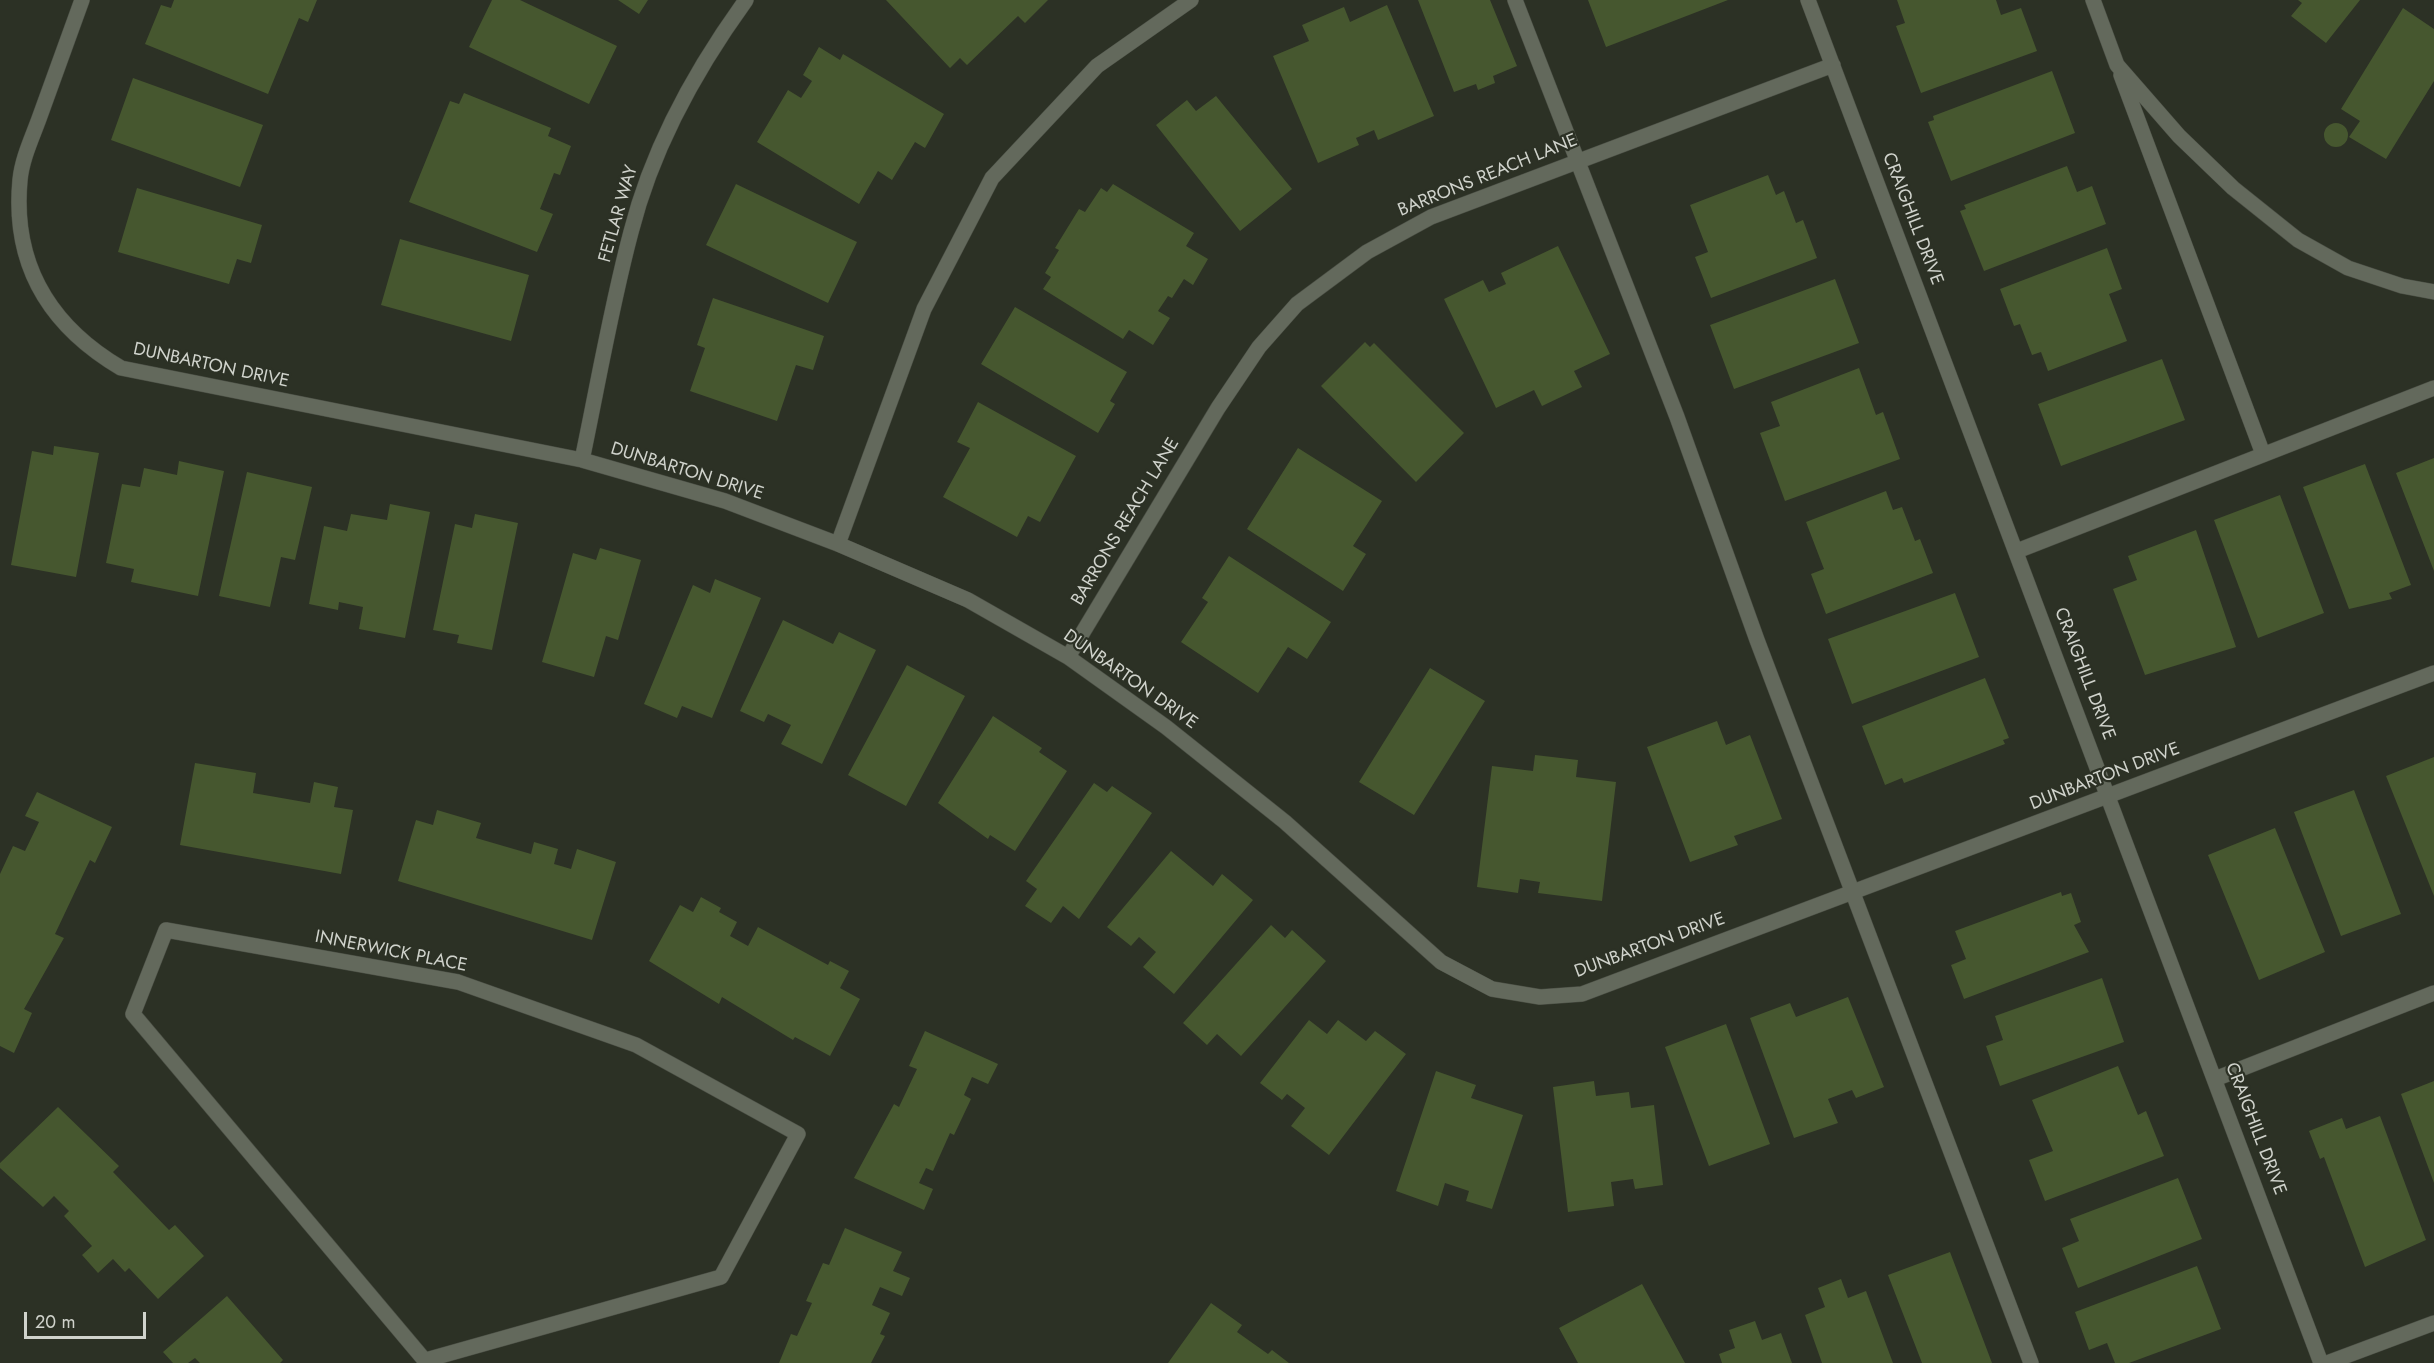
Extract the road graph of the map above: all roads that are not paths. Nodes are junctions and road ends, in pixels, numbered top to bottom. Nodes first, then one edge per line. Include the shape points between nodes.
1 (82, 0) edge
2 (746, 0) edge
3 (1191, 0) edge
4 (1515, 0) edge
5 (1808, 0) edge
6 (2093, 0) edge
7 (1833, 65) junction
8 (2117, 65) junction
9 (1579, 159) junction
10 (2434, 292) edge
11 (2434, 388) edge
12 (2263, 454) junction
13 (582, 460) junction
14 (838, 544) junction
15 (2017, 551) junction
16 (1068, 657) junction
17 (2434, 673) edge
18 (2109, 796) junction
19 (1855, 892) junction
20 (2434, 993) edge
21 (2215, 1079) junction
22 (2434, 1323) edge
23 (427, 1362) edge
24 (2031, 1363) edge
25 (2321, 1363) edge
26 (2327, 1363) edge

1 - 13 street, DUNBARTON DRIVE via 23,164 19,220 27,261 40,290 58,318 93,351 121,368
2 - 13 street, FETLAR WAY via 688,91 653,167 631,231
3 - 14 street via 1097,66 992,178 924,309
4 - 9 street
5 - 7 street, CRAIGHILL DRIVE
6 - 8 street
7 - 9 street, BARRONS REACH LANE
7 - 15 street, CRAIGHILL DRIVE
8 - 10 street via 2179,136 2233,188 2298,240 2348,268
8 - 12 street
9 - 16 street, BARRONS REACH LANE via 1431,217 1367,252 1297,304 1259,347 1218,408
9 - 19 street
11 - 12 street
12 - 15 street
13 - 14 street, DUNBARTON DRIVE via 726,501
14 - 16 street, DUNBARTON DRIVE via 968,600
15 - 18 street, CRAIGHILL DRIVE
16 - 19 street, DUNBARTON DRIVE via 1166,727 1285,822 1441,962 1492,989 1540,997 1582,994
17 - 18 street, DUNBARTON DRIVE
18 - 19 street, DUNBARTON DRIVE
18 - 21 street, CRAIGHILL DRIVE
19 - 24 street
20 - 21 street
21 - 25 street, CRAIGHILL DRIVE
22 - 26 street
23 - 23 street, INNERWICK PLACE via 721,1277 798,1134 636,1045 458,982 165,930 133,1014

